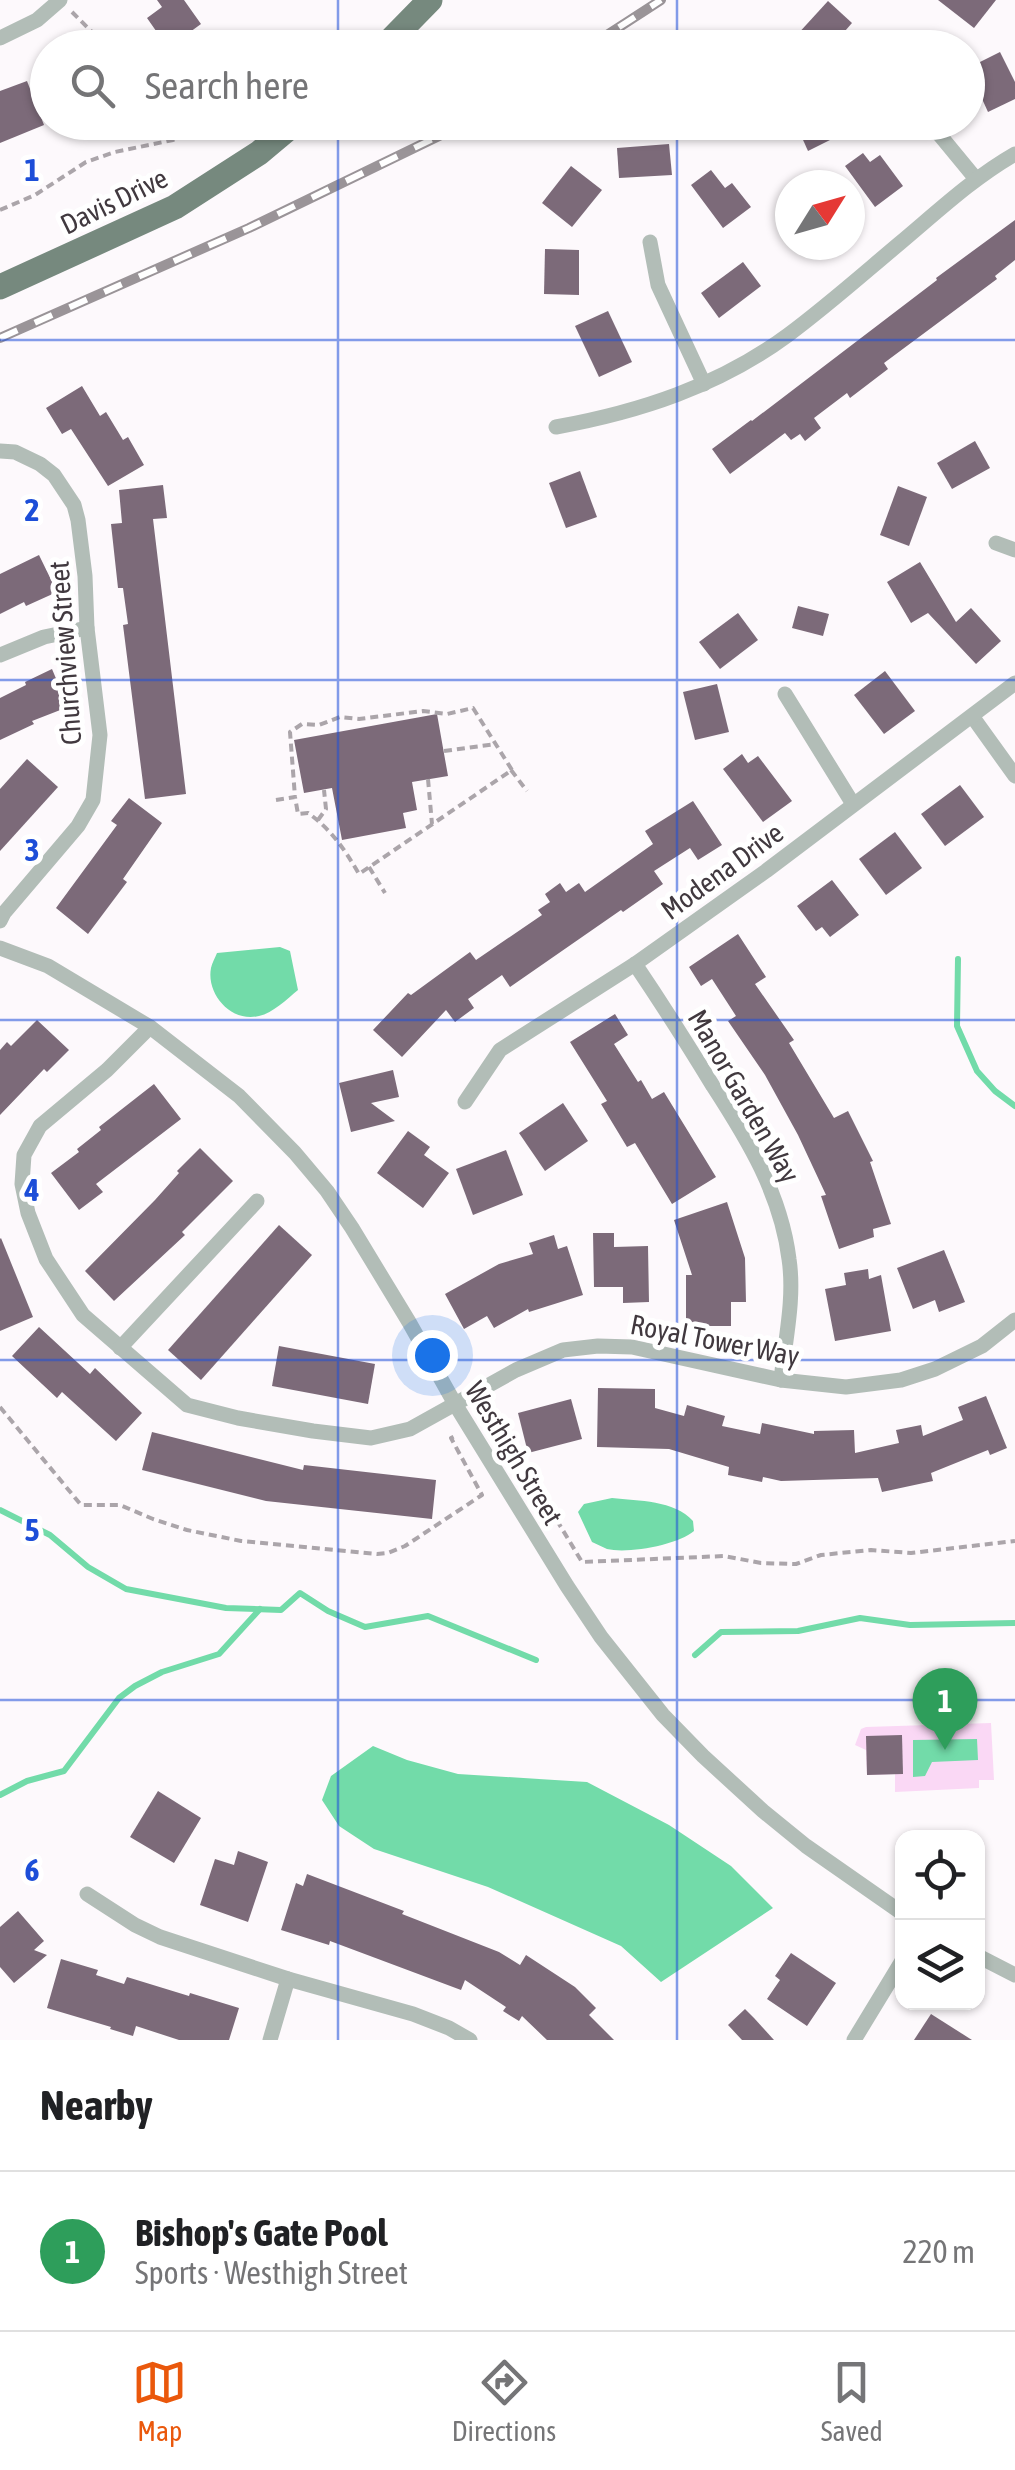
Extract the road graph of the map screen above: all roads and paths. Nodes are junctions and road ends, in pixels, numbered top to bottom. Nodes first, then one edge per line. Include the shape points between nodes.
1 (430, 0) edge
2 (66, 6) edge
3 (90, 30) edge
4 (401, 30) edge
5 (0, 38) edge
6 (172, 140) edge
7 (274, 140) edge
8 (944, 140) edge
9 (1015, 154) edge
10 (976, 179) junction
11 (0, 210) edge
12 (650, 242) dead end
13 (0, 288) edge
14 (704, 384) junction
15 (556, 427) dead end
16 (0, 451) edge
17 (996, 543) dead end
18 (1015, 550) edge
19 (87, 628) junction
20 (0, 655) edge
21 (1015, 683) edge
22 (785, 694) dead end
23 (972, 716) junction
24 (496, 744) junction
25 (444, 751) dead end
26 (511, 770) junction
27 (1015, 776) edge
28 (428, 779) dead end
29 (324, 790) dead end
30 (527, 791) dead end
31 (294, 797) junction
32 (276, 800) dead end
33 (854, 804) junction
34 (318, 820) junction
35 (432, 824) junction
36 (369, 867) junction
37 (385, 892) dead end
38 (0, 922) edge
39 (0, 948) edge
40 (635, 964) junction
41 (150, 1027) junction
42 (466, 1102) dead end
43 (257, 1201) dead end
44 (1015, 1320) edge
45 (120, 1348) junction
46 (781, 1380) junction
47 (455, 1404) junction
48 (0, 1408) edge
49 (486, 1418) dead end
50 (451, 1438) dead end
51 (1015, 1540) edge
52 (88, 1894) dead end
53 (895, 1908) edge
54 (985, 1960) edge
55 (895, 1973) edge
56 (1015, 1975) edge
57 (288, 1979) junction
58 (270, 2040) edge
59 (470, 2040) edge
60 (854, 2040) edge

1 - 4 main road
2 - 3 path
2 - 5 street
6 - 11 path via 86,162
7 - 13 main road, Davis Drive via 176,207
8 - 10 street
9 - 10 street
10 - 14 street via 787,336
12 - 14 street via 658,284
14 - 15 street via 645,407
16 - 19 street, Churchview Street via 40,464 74,505
17 - 18 street
19 - 20 street via 44,636
19 - 38 street, Churchview Street via 100,735 93,800
21 - 23 street, Modena Drive
22 - 33 street
23 - 27 street
23 - 33 street, Modena Drive
24 - 25 path
24 - 26 path
24 - 31 path via 473,708 302,724 290,732
26 - 30 path
26 - 35 path
28 - 35 path
29 - 34 path via 326,809
31 - 32 path
31 - 34 path via 298,814
33 - 40 street, Modena Drive
34 - 36 path via 359,874
35 - 36 path
36 - 37 path
39 - 41 street, Westhigh Street via 48,966
40 - 42 street, Modena Drive via 500,1050
40 - 46 street, Manor Garden Way via 732,1116 780,1210 791,1291
41 - 45 street, Royal Tower Way via 40,1126 24,1155 28,1213 46,1259 83,1315
41 - 47 street, Westhigh Street via 240,1096 326,1191
43 - 45 street
44 - 46 street, Royal Tower Way via 966,1355 901,1380 846,1388
45 - 47 street, Royal Tower Way via 187,1405 313,1431 371,1438 410,1429
46 - 47 street, Royal Tower Way via 632,1347 598,1346 563,1350
47 - 53 street, Westhigh Street via 575,1599 663,1714 763,1811
48 - 50 path via 82,1505 120,1505 204,1535 280,1546 388,1553 425,1534 482,1495
49 - 51 path via 494,1416 582,1562 724,1556 796,1564 821,1555
52 - 57 street via 160,1936
54 - 56 street
55 - 60 street
57 - 58 street
57 - 59 street via 413,2014

